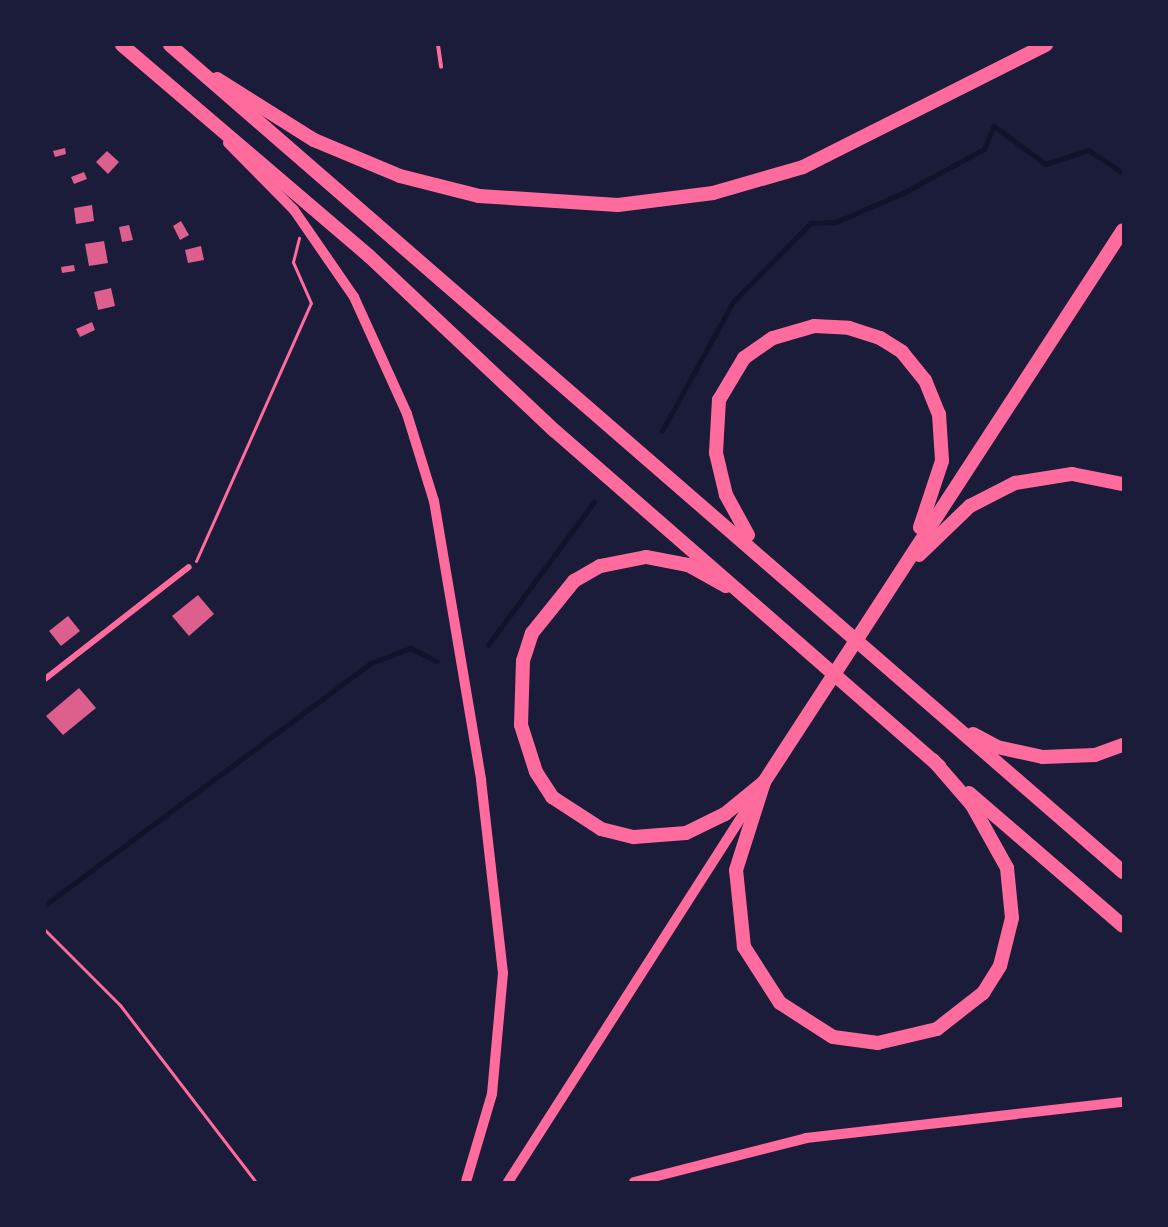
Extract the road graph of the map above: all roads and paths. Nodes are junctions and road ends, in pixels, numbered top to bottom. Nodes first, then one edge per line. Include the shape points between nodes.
1 (122, 45) edge
2 (170, 45) edge
3 (438, 45) edge
4 (1046, 45) edge
5 (188, 60) junction
6 (441, 67) dead end
7 (170, 86) junction
8 (307, 227) junction
9 (1123, 230) edge
10 (1123, 484) edge
11 (768, 560) junction
12 (189, 567) joint
13 (893, 583) junction
14 (751, 601) junction
15 (45, 679) edge
16 (950, 722) junction
17 (1123, 745) edge
18 (933, 760) junction
19 (764, 782) junction
20 (1123, 872) edge
21 (1123, 926) edge
22 (45, 930) edge
23 (1123, 1102) edge
24 (256, 1182) edge
25 (466, 1182) edge
26 (508, 1182) edge
27 (634, 1182) edge

1 - 7 highway
2 - 5 highway
3 - 6 lane
4 - 5 highway via 856,145 774,177 668,201 575,206 479,196 360,161 277,121
5 - 11 highway via 244,114
7 - 8 main road
7 - 14 highway via 369,256 555,430
8 - 12 path via 293,247 293,262 311,303 204,550
8 - 25 main road via 354,297 395,383 423,464 446,561 481,780 503,973 492,1094
9 - 13 highway
10 - 13 highway via 1072,474 1038,477 990,492 944,528
11 - 13 highway via 740,524 726,495 715,442 719,400 744,358 773,338 814,326 849,328 902,352 925,380 939,414 938,483
11 - 16 highway
12 - 15 street
13 - 19 highway
14 - 18 highway
14 - 19 highway via 667,559 628,558 600,566 550,606 532,633 523,661 521,725 536,772 552,797 601,830 634,837 686,833 725,814
16 - 17 highway via 997,747 1043,758 1095,755
16 - 20 highway
18 - 19 highway via 997,844 1007,868 1012,918 1000,966 983,993 946,1024 907,1039 856,1042 813,1029 780,1003 753,968 737,916 736,870
18 - 21 highway
19 - 26 main road
22 - 24 path via 120,1005
23 - 27 main road via 806,1138

